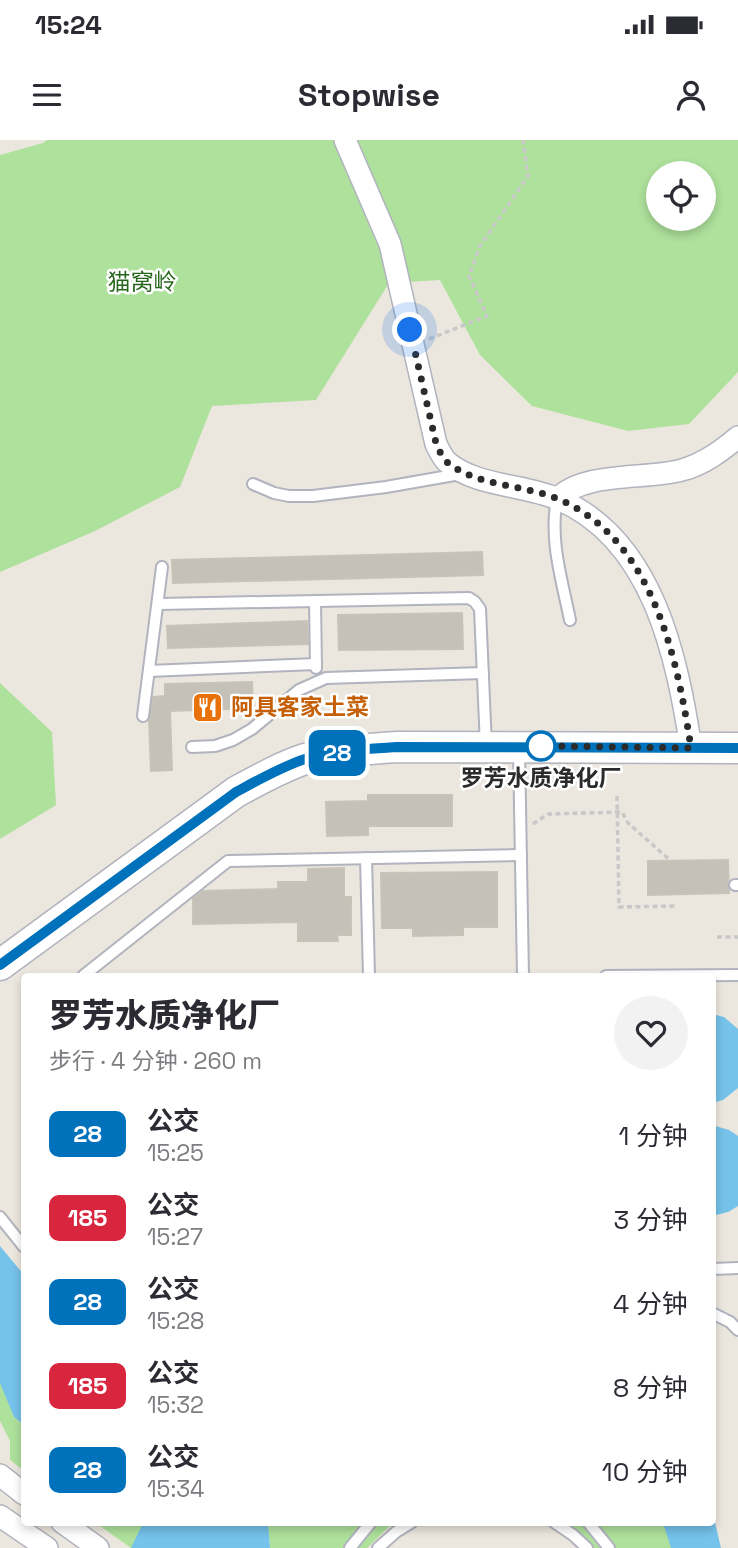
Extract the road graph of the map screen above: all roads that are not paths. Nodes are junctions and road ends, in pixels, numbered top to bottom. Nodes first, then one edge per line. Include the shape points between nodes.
1 (345, 140) edge
2 (738, 437) edge
3 (465, 473) junction
4 (253, 484) dead end
5 (557, 499) junction
6 (162, 566) dead end
7 (315, 601) junction
8 (159, 604) junction
9 (570, 620) dead end
10 (316, 664) junction
11 (149, 671) junction
12 (483, 673) junction
13 (317, 681) junction
14 (143, 716) dead end
15 (486, 746) junction
16 (519, 746) junction
17 (192, 747) dead end
18 (691, 748) junction
19 (738, 748) edge
20 (520, 855) junction
21 (366, 858) junction
22 (0, 965) edge
23 (87, 973) edge
24 (369, 973) edge
25 (523, 973) edge
26 (716, 975) edge
27 (738, 975) edge
28 (0, 1217) edge
29 (21, 1243) edge
30 (738, 1268) edge
31 (716, 1269) edge
32 (716, 1314) edge
33 (738, 1330) edge
34 (0, 1475) edge
35 (21, 1492) edge
36 (0, 1516) edge
37 (68, 1526) edge
38 (368, 1526) edge
39 (406, 1526) edge
40 (560, 1526) edge
41 (590, 1526) edge
42 (47, 1548) edge
43 (98, 1548) edge
44 (349, 1548) edge
45 (378, 1548) edge
46 (587, 1548) edge
47 (609, 1548) edge

1 - 3 street via 390,244 436,443 445,460
2 - 5 street via 703,463 683,470 593,482 576,486
3 - 4 lane via 313,496 274,493
3 - 5 street
5 - 9 lane via 553,537
5 - 18 street via 599,523 621,547 648,590 667,633
6 - 8 lane
7 - 8 lane
7 - 10 lane
7 - 12 lane via 468,598 481,609
8 - 11 lane
10 - 11 lane
10 - 13 lane
11 - 14 lane
12 - 13 lane via 351,675
12 - 15 lane
13 - 17 lane via 233,740
15 - 16 main road
15 - 22 main road via 346,751 305,759 269,774 236,792
16 - 18 main road
16 - 20 lane
18 - 19 main road
20 - 21 lane
20 - 25 lane
21 - 23 lane via 228,861
21 - 24 lane
26 - 27 lane
28 - 29 lane
30 - 31 lane
32 - 33 lane
34 - 35 street
36 - 42 street
37 - 43 street
38 - 44 lane
39 - 45 lane
40 - 46 lane
41 - 47 lane

